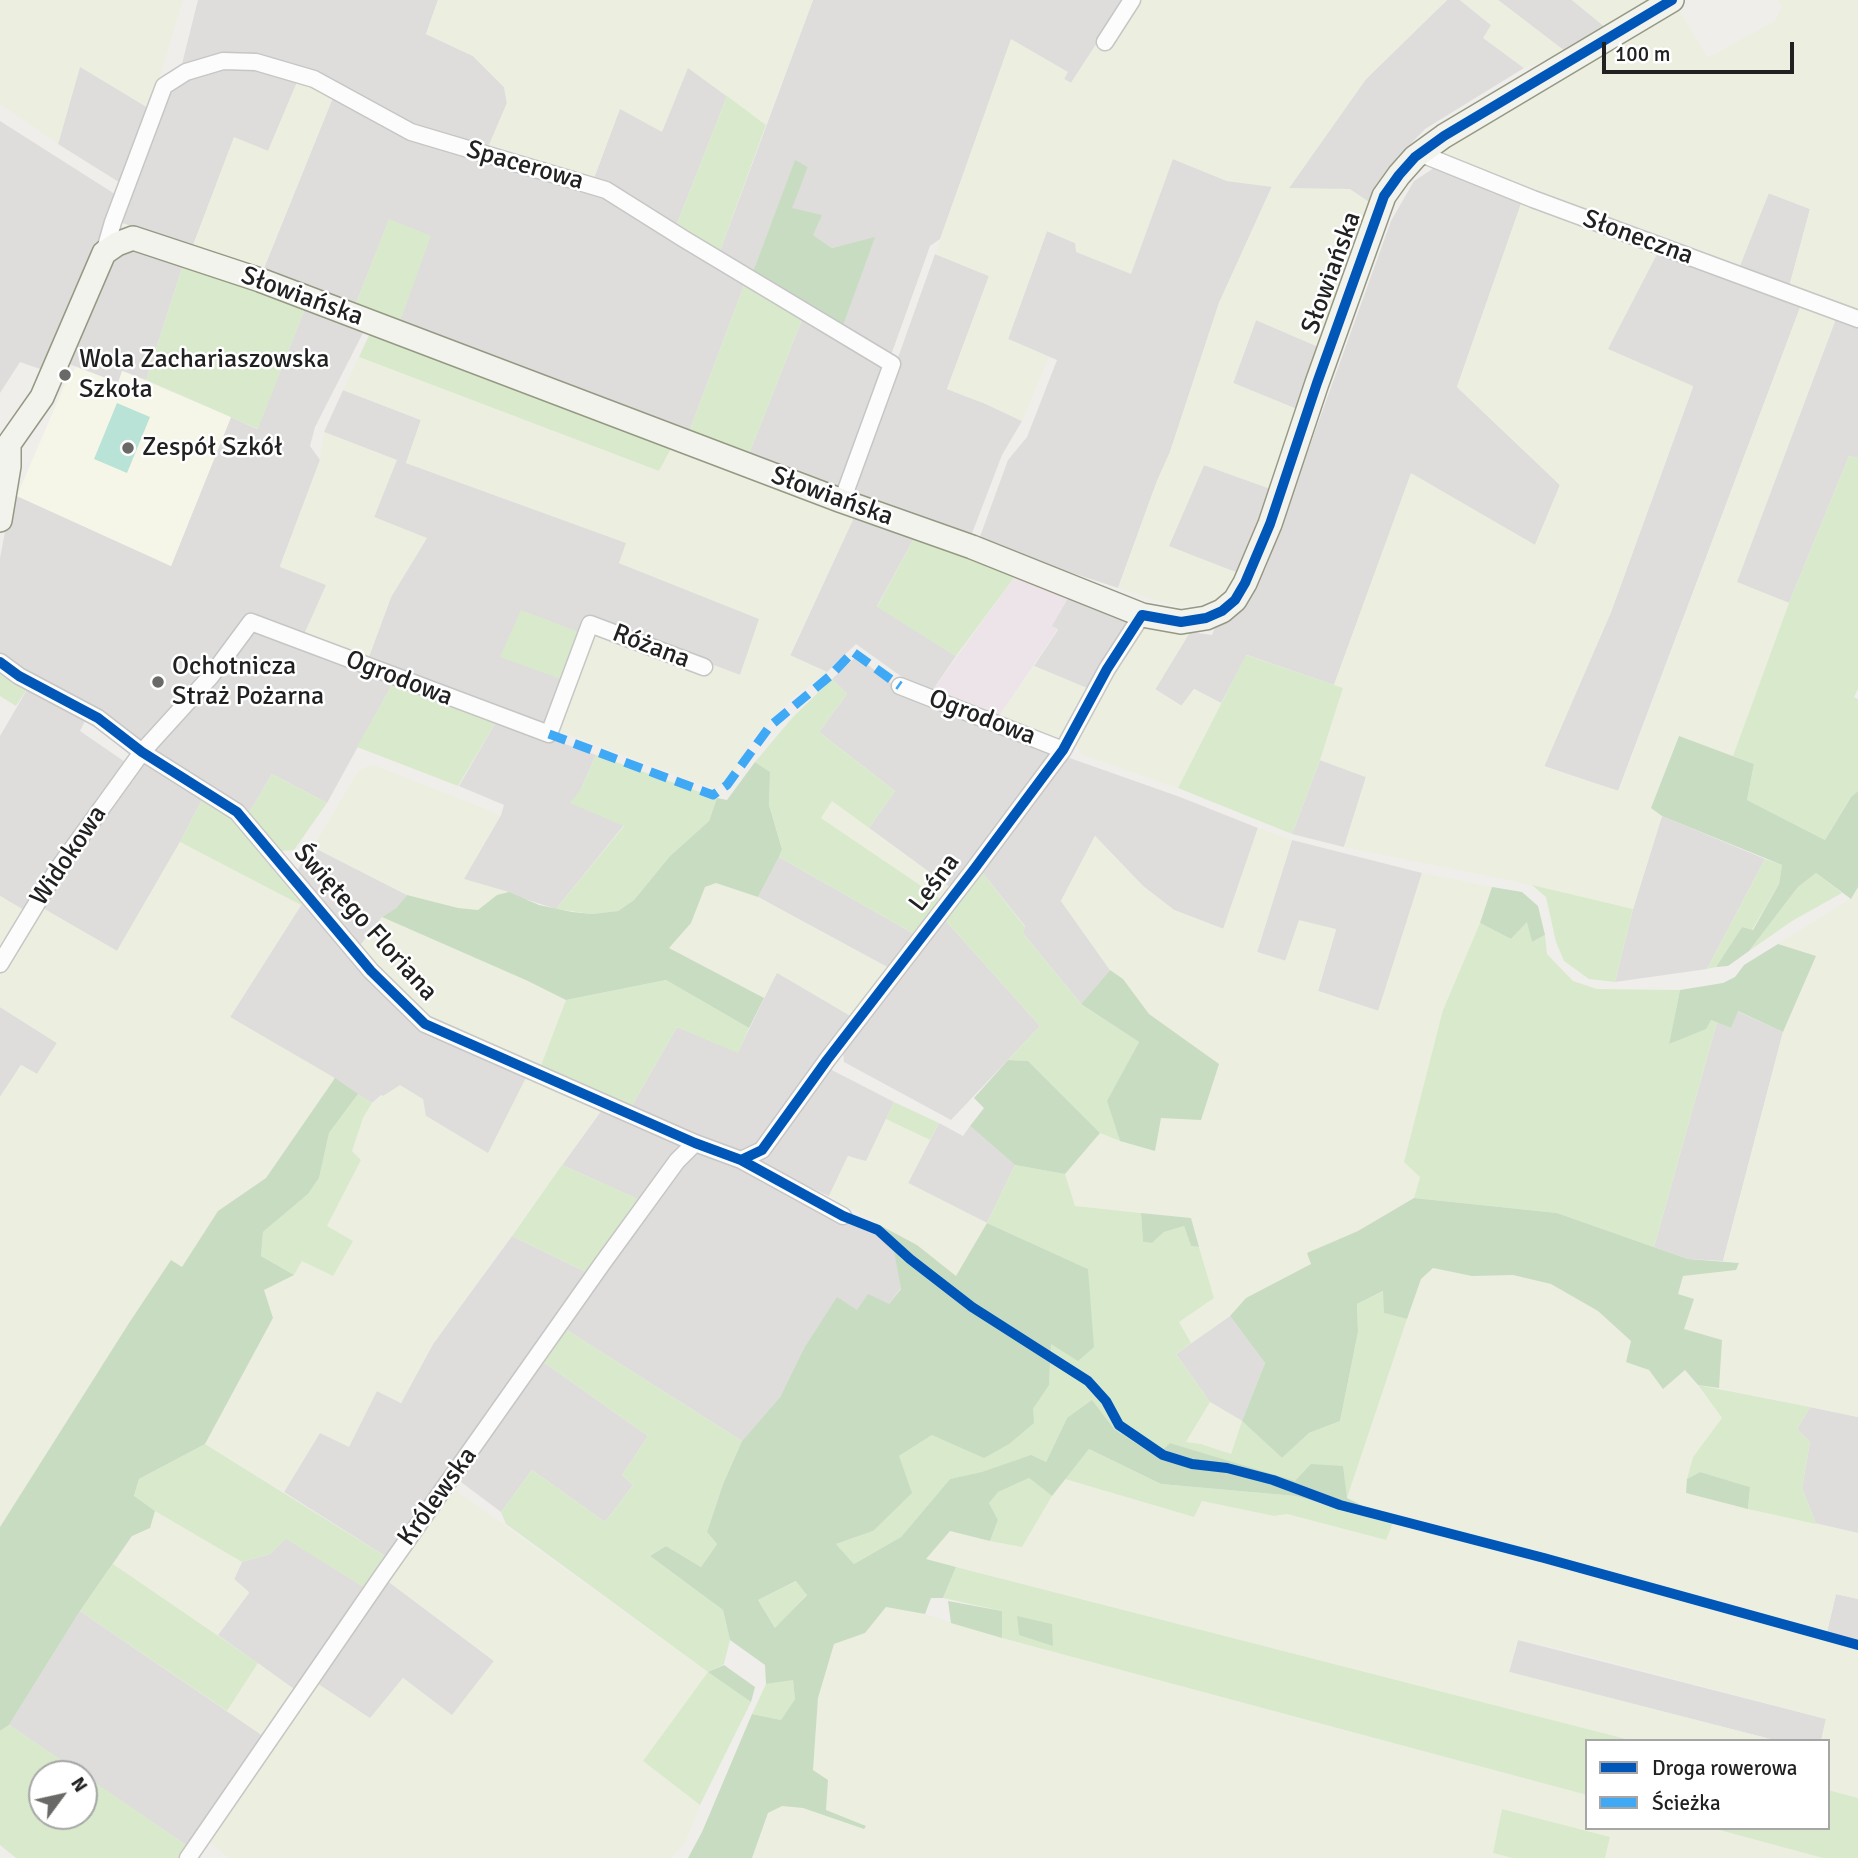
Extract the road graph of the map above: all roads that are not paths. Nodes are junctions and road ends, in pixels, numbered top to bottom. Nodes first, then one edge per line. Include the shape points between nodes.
1 (1132, 0) edge
2 (1672, 0) edge
3 (1104, 42) dead end
4 (1419, 153) junction
5 (104, 253) junction
6 (1858, 319) edge
7 (5, 443) edge
8 (842, 501) junction
9 (0, 520) edge
10 (1142, 615) junction
11 (0, 662) edge
12 (704, 667) dead end
13 (900, 686) dead end
14 (549, 734) joint
15 (1063, 750) junction
16 (142, 752) junction
17 (0, 964) edge
18 (695, 1143) junction
19 (741, 1160) junction
20 (843, 1216) dead end
21 (188, 1858) edge

1 - 3 street
2 - 4 street, Słowiańska
4 - 6 street, Słoneczna
4 - 10 street, Słowiańska via 1384,196 1270,524 1235,600 1206,618 1181,622
5 - 7 street via 42,397
5 - 8 street, Słowiańska via 133,238 260,280
5 - 8 street, Spacerowa via 164,86 186,72 223,61 256,62 314,79 411,132 606,190 892,364
7 - 9 street via 9,466
8 - 10 street, Słowiańska
10 - 15 street, Leśna
11 - 16 street, Świętego Floriana via 19,677 98,718
12 - 14 street, Różana via 590,624
13 - 15 street, Ogrodowa
14 - 16 street, Ogrodowa via 251,622 211,676
15 - 19 street, Leśna via 762,1150
16 - 17 street, Widokowa via 57,870
16 - 18 street, Świętego Floriana via 237,812 371,971 425,1024
18 - 19 street, Świętego Floriana
18 - 21 street, Królewska via 602,1264
19 - 20 street, Świętego Floriana

